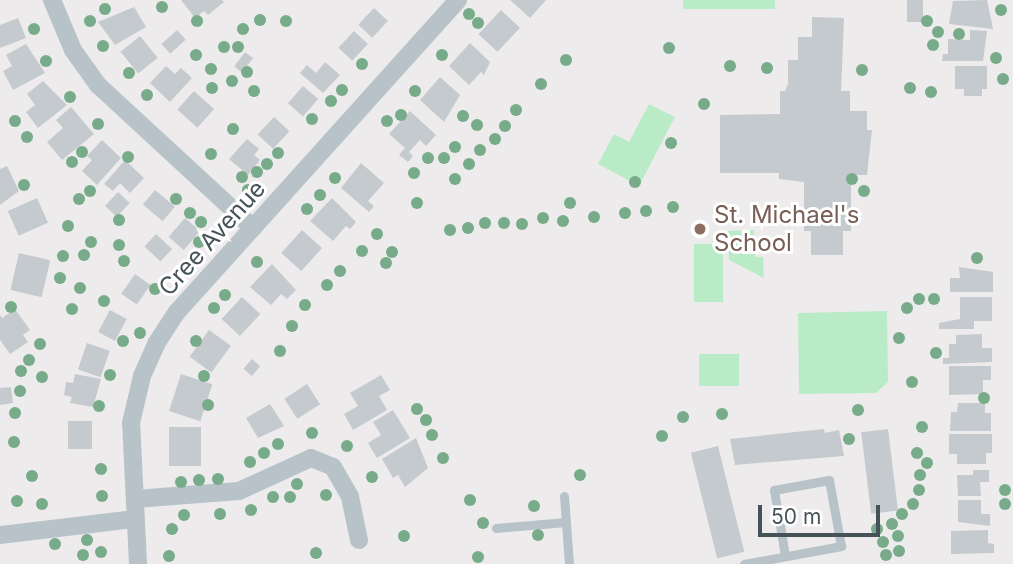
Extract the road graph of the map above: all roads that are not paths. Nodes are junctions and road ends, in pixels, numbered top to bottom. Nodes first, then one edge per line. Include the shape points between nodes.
1 (458, 0) edge
2 (55, 1) edge
3 (253, 228) junction
4 (564, 496) dead end
5 (135, 499) junction
6 (135, 519) junction
7 (566, 522) junction
8 (496, 527) dead end
9 (0, 535) edge
10 (359, 540) dead end
11 (785, 556) junction
12 (138, 564) edge
13 (569, 564) edge
14 (744, 564) edge

1 - 3 street, Cree Avenue
2 - 3 street via 73,50 98,85
3 - 5 street, Cree Avenue via 177,312 149,358 131,423
4 - 7 lane
5 - 6 street, Cree Avenue
5 - 10 street via 239,491 311,458 333,467 350,497
6 - 9 street
6 - 12 street, Cree Avenue
7 - 8 lane
7 - 13 lane
11 - 11 lane via 841,546 829,480 774,490
11 - 14 lane

